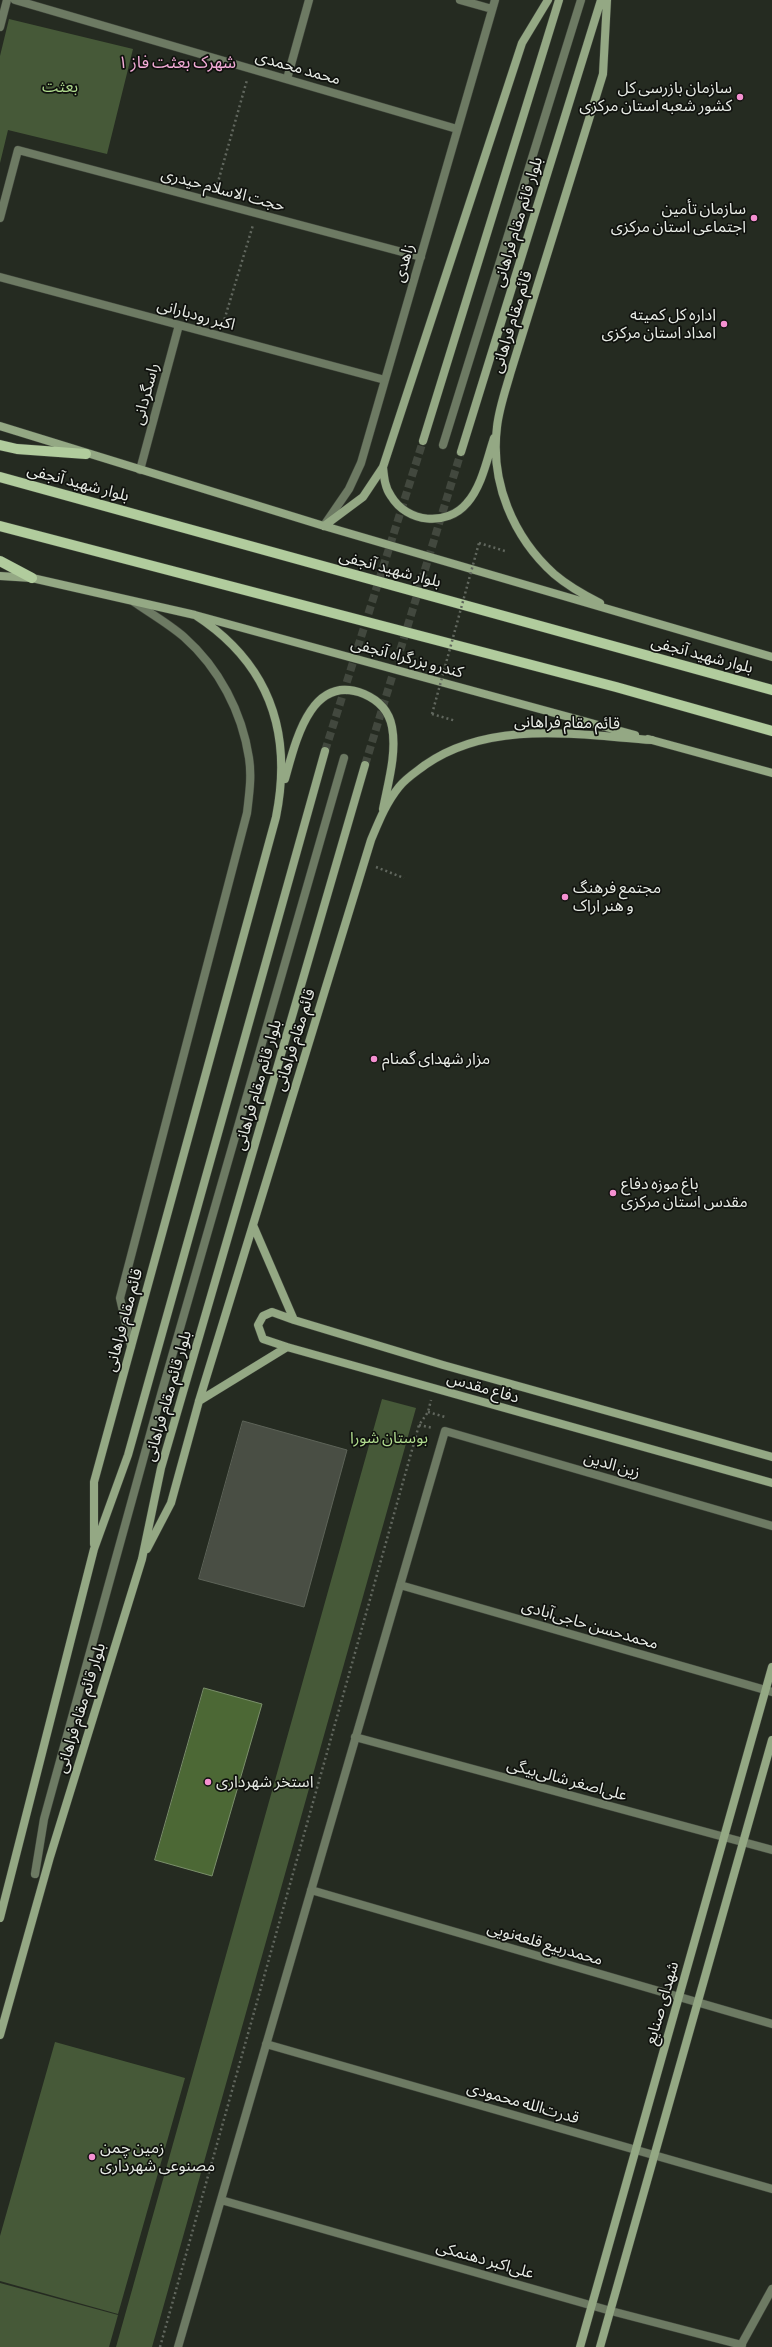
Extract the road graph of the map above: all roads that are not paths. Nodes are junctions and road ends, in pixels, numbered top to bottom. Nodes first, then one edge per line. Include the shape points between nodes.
1 (7, 0) edge
2 (15, 0) edge
3 (309, 0) edge
4 (460, 0) edge
5 (495, 0) edge
6 (548, 0) edge
7 (559, 0) edge
8 (581, 0) edge
9 (601, 0) edge
10 (607, 0) edge
11 (492, 9) junction
12 (0, 27) edge
13 (287, 79) junction
14 (457, 129) junction
15 (4, 187) edge
16 (0, 218) edge
17 (421, 257) junction
18 (0, 277) edge
19 (179, 325) junction
20 (385, 380) junction
21 (0, 426) edge
22 (497, 427) junction
23 (423, 441) tunnel mouth
24 (0, 445) edge
25 (443, 445) dead end
26 (461, 452) tunnel mouth
27 (86, 454) junction
28 (384, 467) junction
29 (140, 470) junction
30 (0, 477) edge
31 (0, 526) edge
32 (324, 526) junction
33 (0, 561) edge
34 (0, 576) edge
35 (32, 578) junction
36 (133, 601) junction
37 (612, 611) junction
38 (195, 615) junction
39 (772, 657) edge
40 (772, 690) edge
41 (772, 731) edge
42 (652, 740) junction
43 (325, 751) tunnel mouth
44 (344, 758) dead end
45 (365, 765) tunnel mouth
46 (772, 773) edge
47 (282, 789) junction
48 (383, 811) junction
49 (253, 1225) junction
50 (294, 1320) junction
51 (131, 1346) junction
52 (286, 1347) junction
53 (199, 1401) junction
54 (772, 1457) edge
55 (772, 1483) edge
56 (772, 1526) edge
57 (94, 1549) junction
58 (142, 1559) junction
59 (400, 1585) junction
60 (772, 1667) edge
61 (769, 1691) edge
62 (356, 1737) junction
63 (772, 1740) edge
64 (724, 1837) junction
65 (743, 1842) junction
66 (772, 1850) edge
67 (35, 1874) dead end
68 (311, 1890) junction
69 (0, 1918) edge
70 (679, 1997) junction
71 (698, 2003) junction
72 (772, 2024) edge
73 (0, 2035) edge
74 (266, 2044) junction
75 (635, 2150) junction
76 (655, 2155) junction
77 (772, 2189) edge
78 (221, 2200) junction
79 (772, 2289) edge
80 (591, 2305) junction
81 (611, 2311) junction
82 (741, 2346) edge
83 (178, 2347) edge
84 (580, 2347) edge
85 (600, 2347) edge

1 - 12 street
2 - 13 street, محمد محمدی
3 - 13 street
4 - 11 street
5 - 11 street, زاهدی
6 - 28 street via 522,43
7 - 23 street, بلوار قائم مقام فراهانی
8 - 25 street
9 - 26 street, بلوار قائم مقام فراهانی
10 - 22 street, قائم مقام فراهانی via 603,74 511,371
11 - 14 street, زاهدی
13 - 14 street, محمد محمدی
14 - 17 street, زاهدی
15 - 16 street
15 - 17 street, حجت الاسلام حیدری via 18,150
17 - 20 street, زاهدی
18 - 19 street, اکبر رودبارانی
19 - 20 street, اکبر رودبارانی
19 - 29 street, راسگردانی
20 - 32 street, زاهدی via 361,463 349,490
21 - 27 street
22 - 28 street via 473,494 467,503 451,515 431,520 403,510 390,496
22 - 37 street, قائم مقام فراهانی via 496,447 500,486 514,523 525,542 554,574 572,588
24 - 27 main road via 17,449
27 - 29 street
28 - 32 street via 363,497
29 - 32 street
30 - 40 main road, بلوار شهید آنجفی
31 - 41 main road via 616,687
32 - 37 street
33 - 35 main road
34 - 35 street, کندرو بزرگراه آنجفی
35 - 36 street, کندرو بزرگراه آنجفی
36 - 38 street, کندرو بزرگراه آنجفی
36 - 51 street via 183,636 216,675 229,695 238,717 249,759 251,784 247,813 120,1298
37 - 39 street
38 - 42 street, کندرو بزرگراه آنجفی
38 - 47 street, قائم مقام فراهانی via 229,640 266,691 278,729
42 - 46 street, کندرو بزرگراه آنجفی
42 - 48 street, قائم مقام فراهانی via 531,734 510,735 471,743 439,757 416,772 400,786
43 - 57 street, بلوار قائم مقام فراهانی via 128,1455
44 - 67 street via 162,1391 44,1820
45 - 58 street, بلوار قائم مقام فراهانی via 161,1468
47 - 48 street via 296,738 315,704 322,698 340,691 360,692 378,702 392,728 391,765
47 - 51 street, قائم مقام فراهانی
48 - 49 street, قائم مقام فراهانی
49 - 50 street
49 - 53 street, قائم مقام فراهانی
50 - 52 street, دفاع مقدس via 272,1312 263,1316 258,1325 263,1338
50 - 54 street, دفاع مقدس via 443,1365
51 - 57 street, قائم مقام فراهانی via 94,1482
52 - 53 street
52 - 55 street, دفاع مقدس
53 - 58 street, قائم مقام فراهانی via 171,1503
56 - 59 street, زین الدین via 445,1431
57 - 69 street, بلوار قائم مقام فراهانی
58 - 73 street, بلوار قائم مقام فراهانی via 50,1856
59 - 61 street, محمدحسن حاجی‌آبادی
59 - 62 street
60 - 61 street, شهدای صنایع
61 - 64 street, شهدای صنایع
62 - 64 street, علی‌اصغر شالی‌بیگی
62 - 68 street
63 - 65 street
64 - 65 street, علی‌اصغر شالی‌بیگی
64 - 70 street, شهدای صنایع
65 - 66 street, علی‌اصغر شالی‌بیگی
65 - 71 street
68 - 70 street, محمدربیع قلعه‌نویی
68 - 74 street
70 - 71 street, محمدربیع قلعه‌نویی
70 - 75 street, شهدای صنایع
71 - 72 street, محمدربیع قلعه‌نویی
71 - 76 street
74 - 75 street, قدرت‌الله محمودی
74 - 78 street
75 - 76 street, قدرت‌الله محمودی
75 - 80 street, شهدای صنایع
76 - 77 street, قدرت‌الله محمودی
76 - 81 street
78 - 80 street, علی‌اکبر دهنمکی
78 - 83 street
79 - 82 street
80 - 81 street, علی‌اکبر دهنمکی
80 - 84 street, شهدای صنایع
81 - 82 street, علی‌اکبر دهنمکی
81 - 85 street

